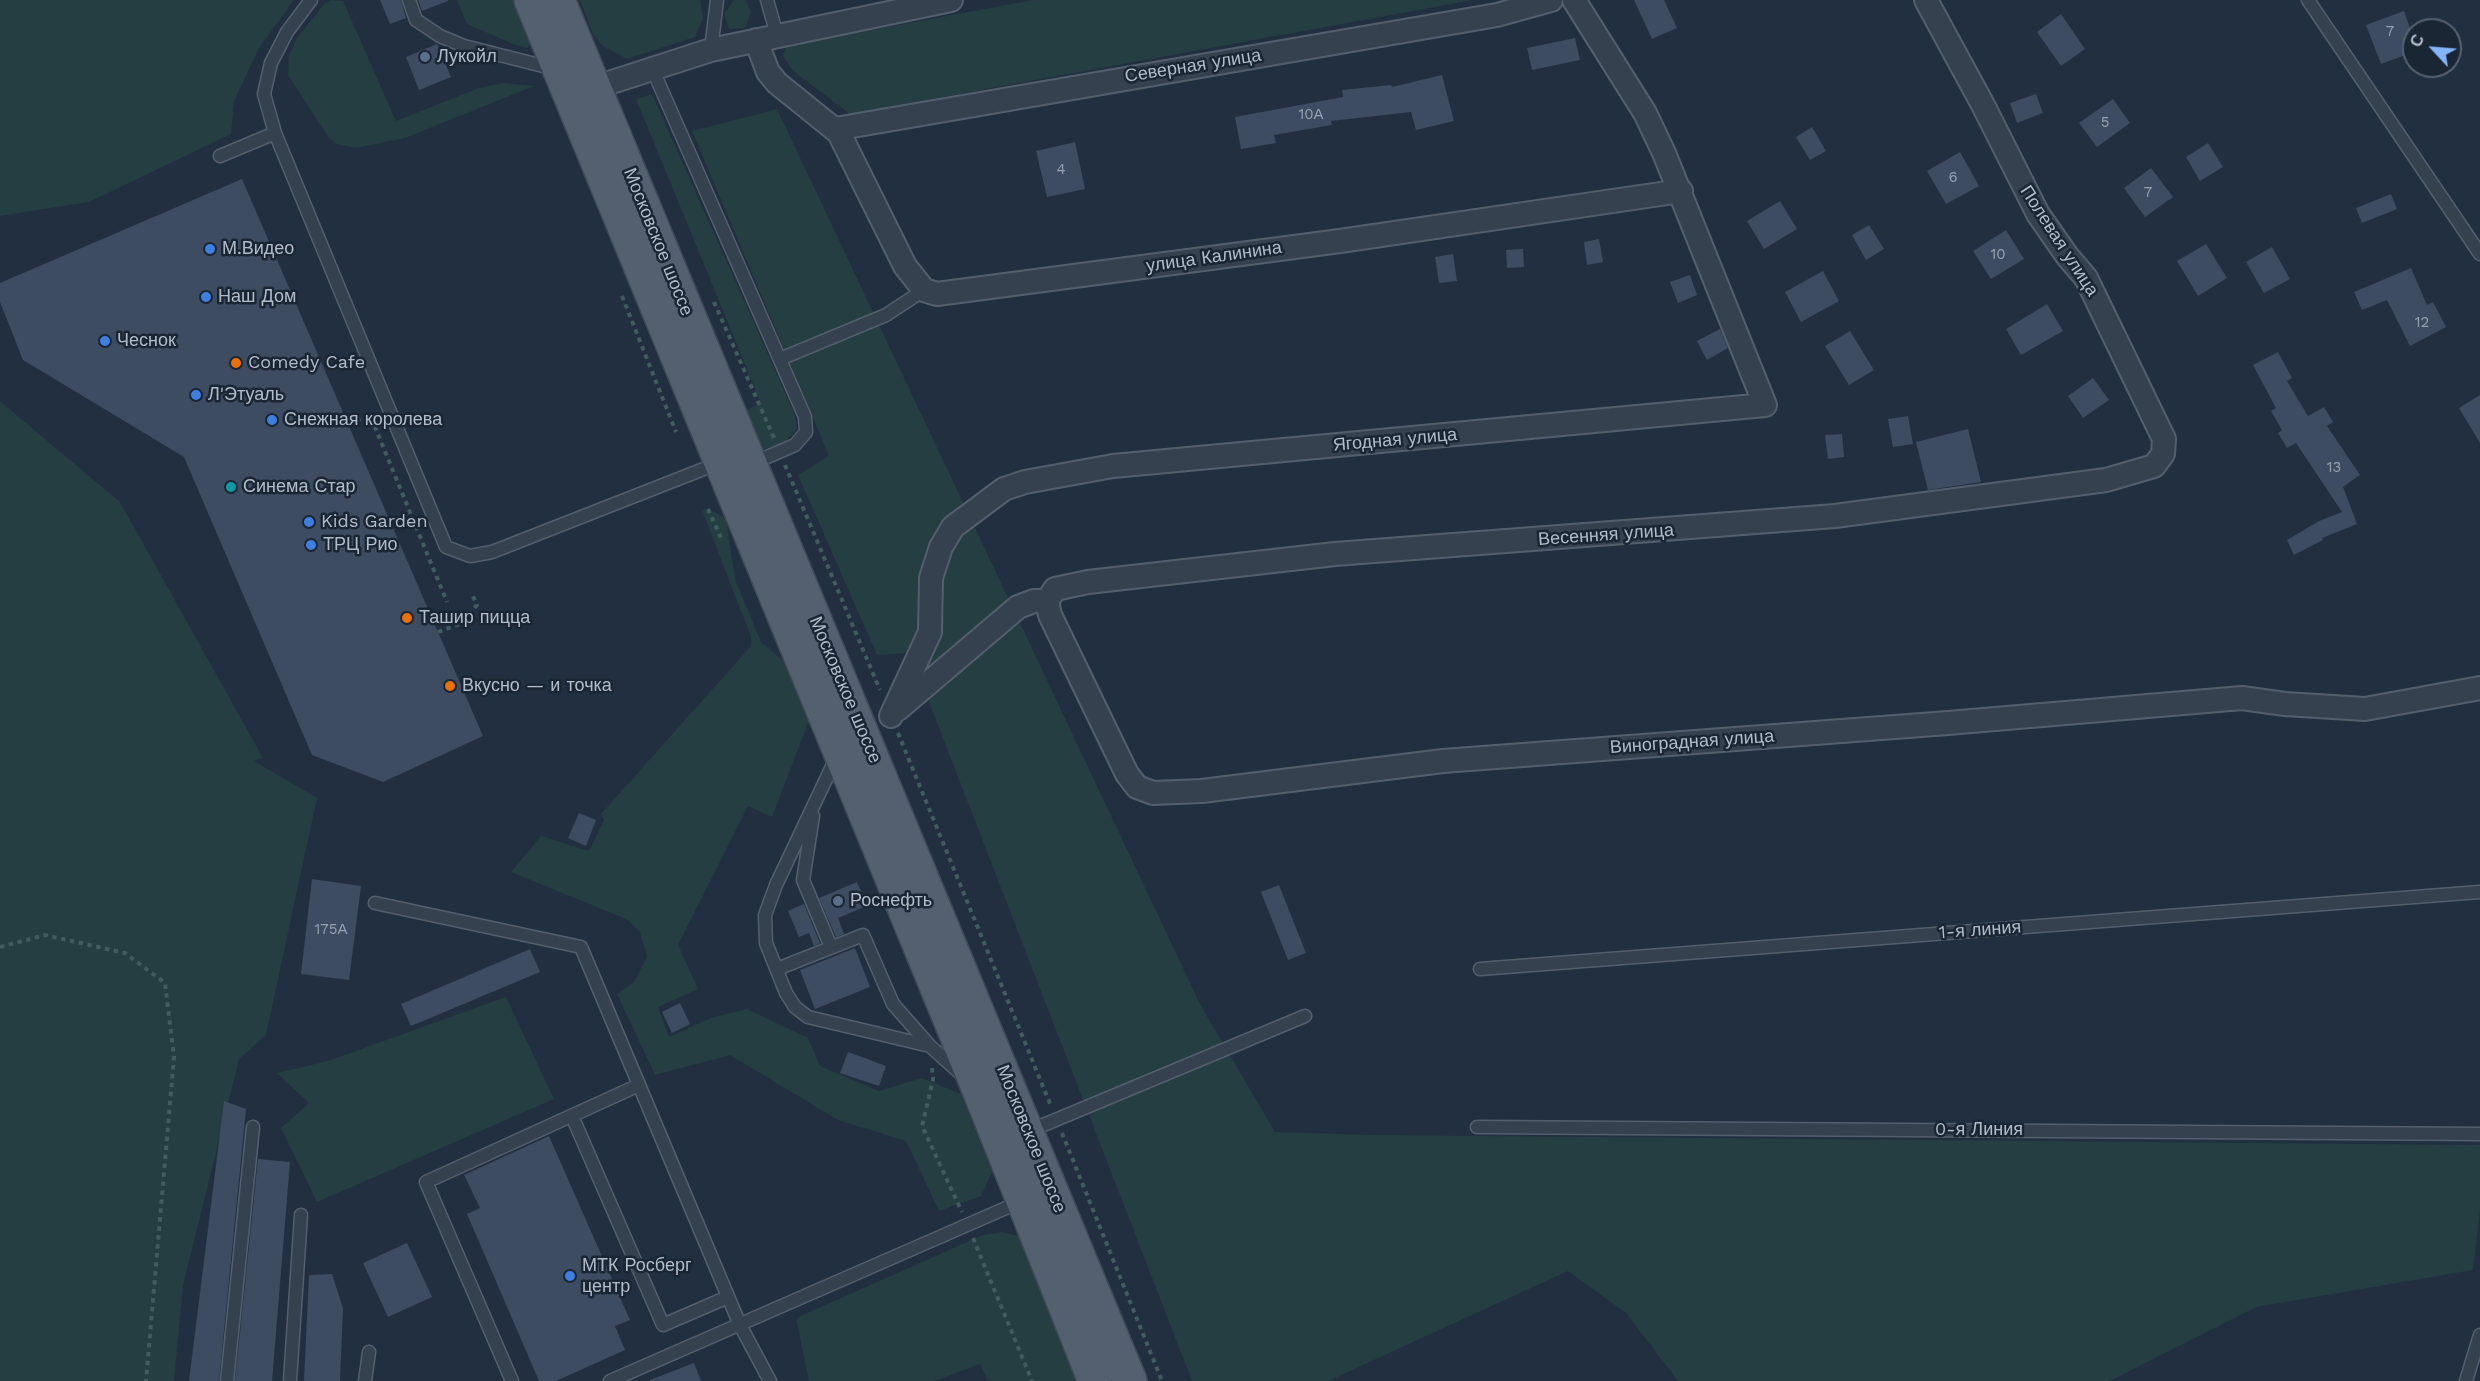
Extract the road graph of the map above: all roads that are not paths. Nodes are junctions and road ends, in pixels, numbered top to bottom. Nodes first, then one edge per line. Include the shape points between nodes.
1 (311, 0) edge
2 (409, 0) edge
3 (531, 0) edge
4 (558, 0) edge
5 (717, 0) edge
6 (767, 0) edge
7 (951, 0) edge
8 (1551, 0) edge
9 (1574, 0) edge
10 (1926, 0) edge
11 (2308, 0) edge
12 (766, 37) junction
13 (711, 50) junction
14 (652, 68) junction
15 (575, 84) junction
16 (837, 131) junction
17 (275, 133) junction
18 (220, 156) dead end
19 (1681, 191) junction
20 (2480, 254) edge
21 (924, 290) junction
22 (780, 359) junction
23 (2163, 454) joint
24 (738, 460) junction
25 (1047, 601) junction
26 (2480, 688) edge
27 (864, 734) junction
28 (814, 802) junction
29 (2480, 892) edge
30 (375, 903) dead end
31 (831, 947) junction
32 (777, 969) junction
33 (1480, 969) dead end
34 (1305, 1016) dead end
35 (930, 1046) junction
36 (639, 1085) junction
37 (979, 1090) junction
38 (572, 1116) junction
39 (253, 1126) dead end
40 (1042, 1126) junction
41 (1477, 1127) dead end
42 (2480, 1134) edge
43 (1023, 1200) junction
44 (301, 1215) dead end
45 (728, 1297) junction
46 (740, 1325) junction
47 (2480, 1335) edge
48 (369, 1352) dead end
49 (765, 1378) edge
50 (227, 1381) edge
51 (290, 1381) edge
52 (365, 1381) edge
53 (512, 1381) edge
54 (610, 1381) edge
55 (1095, 1381) edge
56 (1130, 1381) edge
57 (2466, 1381) edge

1 - 17 lane via 287,32 271,63 264,94
2 - 15 lane via 416,20 440,36
3 - 15 main road, Московское шоссе
4 - 15 main road, Московское шоссе
5 - 13 lane
6 - 12 lane
7 - 12 street
8 - 16 street, Северная улица via 1497,15
9 - 19 street via 1645,113
10 - 23 street, Полевая улица via 2038,214 2086,278 2164,439
11 - 20 lane
12 - 13 street
12 - 16 street via 768,72
13 - 14 street
14 - 15 street
14 - 22 lane
15 - 24 main road, Московское шоссе
16 - 21 street via 905,266
17 - 18 lane
17 - 24 lane via 447,547 470,556 492,552
19 - 21 street, улица Калинина via 950,294
19 - 27 street, Ягодная улица via 1765,405 1113,466 1004,489 953,527 931,578 930,632
21 - 22 lane via 886,315
22 - 24 lane via 805,417 806,432 795,445 780,452
23 - 25 street, Весенняя улица via 2154,466 2129,475 1944,503 1765,522 1335,554 1196,569 1062,586
24 - 27 main road, Московское шоссе
24 - 27 main road, Московское шоссе via 733,494
25 - 26 street, Виноградная улица via 1050,615 1132,783 1144,790 1178,794 1443,761 2242,698 2365,709
25 - 27 street via 1018,607
27 - 28 lane
27 - 37 main road, Московское шоссе
27 - 40 main road, Московское шоссе
28 - 31 lane via 803,880
28 - 32 lane via 765,915 766,943
29 - 33 lane, 1-я линия
30 - 36 lane via 581,946
31 - 32 lane
31 - 35 lane via 863,935 893,1004
32 - 35 lane via 795,1007 808,1017
34 - 40 lane
35 - 37 lane
36 - 38 lane
36 - 45 lane
37 - 43 main road, Московское шоссе
38 - 45 lane via 663,1325
38 - 53 lane via 426,1182
39 - 50 lane
40 - 56 main road, Московское шоссе
41 - 42 lane, 0-я Линия
43 - 46 lane
43 - 55 main road, Московское шоссе
44 - 51 lane
45 - 46 lane
46 - 49 lane
46 - 54 lane
47 - 57 lane
48 - 52 lane

